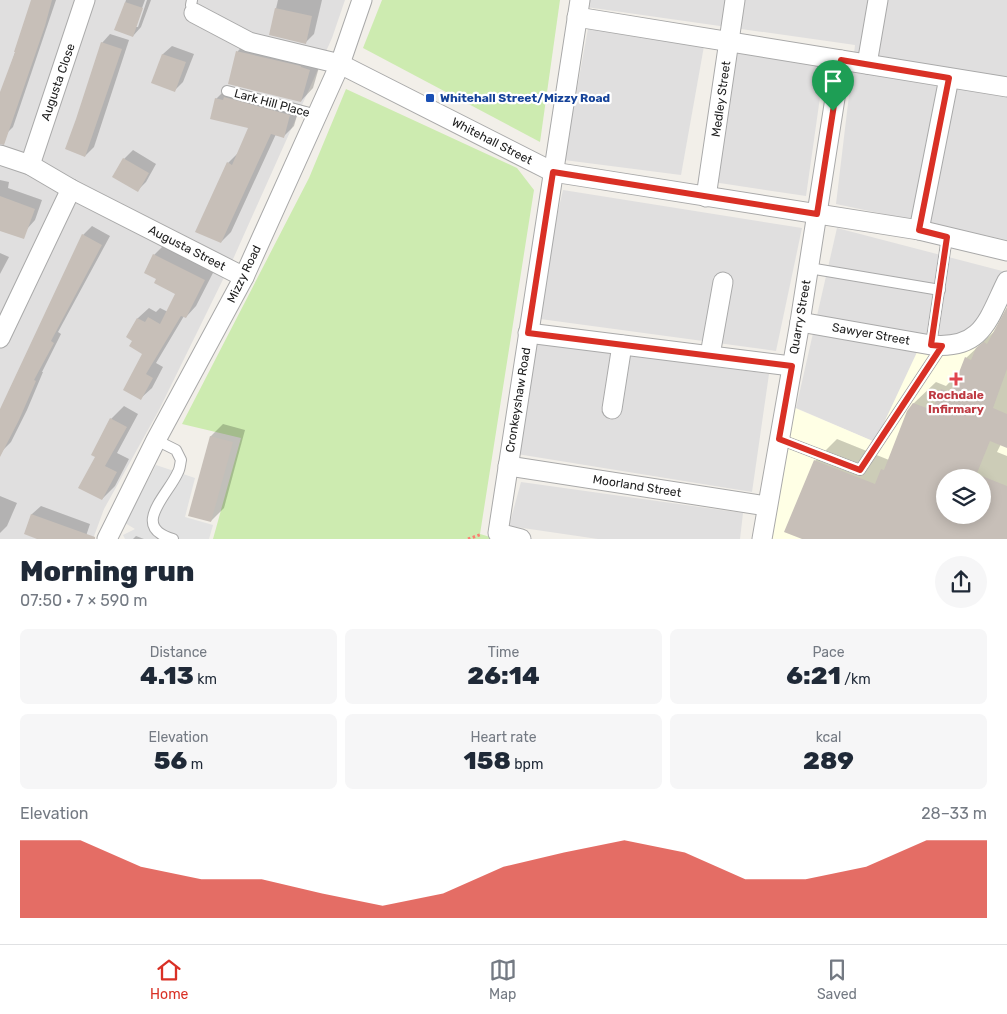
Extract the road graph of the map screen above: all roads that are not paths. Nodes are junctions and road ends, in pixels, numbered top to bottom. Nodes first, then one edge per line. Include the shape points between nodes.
1 (85, 0) edge
2 (362, 0) edge
3 (735, 0) edge
4 (878, 0) edge
5 (193, 6) edge
6 (578, 8) edge
7 (729, 42) junction
8 (841, 60) junction
9 (340, 64) junction
10 (867, 64) junction
11 (949, 78) junction
12 (1007, 87) edge
13 (227, 91) dead end
14 (317, 115) junction
15 (0, 155) edge
16 (30, 165) junction
17 (553, 172) junction
18 (71, 189) junction
19 (706, 197) junction
20 (817, 214) junction
21 (919, 230) junction
22 (947, 237) junction
23 (1007, 251) edge
24 (809, 268) junction
25 (244, 277) junction
26 (1007, 281) edge
27 (723, 282) dead end
28 (940, 290) junction
29 (800, 322) junction
30 (528, 333) junction
31 (0, 338) edge
32 (622, 344) junction
33 (937, 346) junction
34 (710, 356) junction
35 (792, 366) junction
36 (612, 409) dead end
37 (779, 439) junction
38 (156, 440) junction
39 (508, 466) junction
40 (767, 506) junction
41 (107, 539) edge
42 (174, 539) edge
43 (521, 539) edge
44 (763, 539) edge

1 - 16 street, Augusta Close
2 - 9 street, Mizzy Road
3 - 7 street, Medley Street
4 - 10 street
5 - 9 street, Whitehall Street via 249,42
6 - 7 street
6 - 17 street, Cronkeyshaw Road
7 - 8 street
7 - 19 street, Medley Street
8 - 10 street
8 - 20 street, Quarry Street
9 - 14 street, Mizzy Road
9 - 17 street, Whitehall Street
10 - 11 street
11 - 12 street
11 - 21 street
13 - 14 lane, Lark Hill Place
14 - 25 street, Mizzy Road
15 - 16 street
16 - 18 street
17 - 19 street, Whitehall Street
17 - 30 street, Cronkeyshaw Road
18 - 25 street, Augusta Street
18 - 31 street
19 - 20 street, Whitehall Street
20 - 21 street, Whitehall Street
20 - 24 street, Quarry Street
21 - 22 street, Whitehall Street
22 - 23 street, Whitehall Street
22 - 28 lane
24 - 28 lane
24 - 29 street, Quarry Street
25 - 38 street, Mizzy Road
26 - 33 street via 985,326 969,341
27 - 34 street
28 - 33 lane
29 - 33 street, Sawyer Street
29 - 35 street, Quarry Street
30 - 32 street
30 - 39 street, Cronkeyshaw Road
32 - 34 street
32 - 36 street
33 - 37 lane via 860,470
34 - 35 street
35 - 37 street, Quarry Street
37 - 40 street, Quarry Street
38 - 41 street, Mizzy Road
38 - 42 lane via 176,450 181,460 153,520 160,533
39 - 40 street, Moorland Street
39 - 43 street, Cronkeyshaw Road via 498,533
40 - 44 street, Quarry Street

